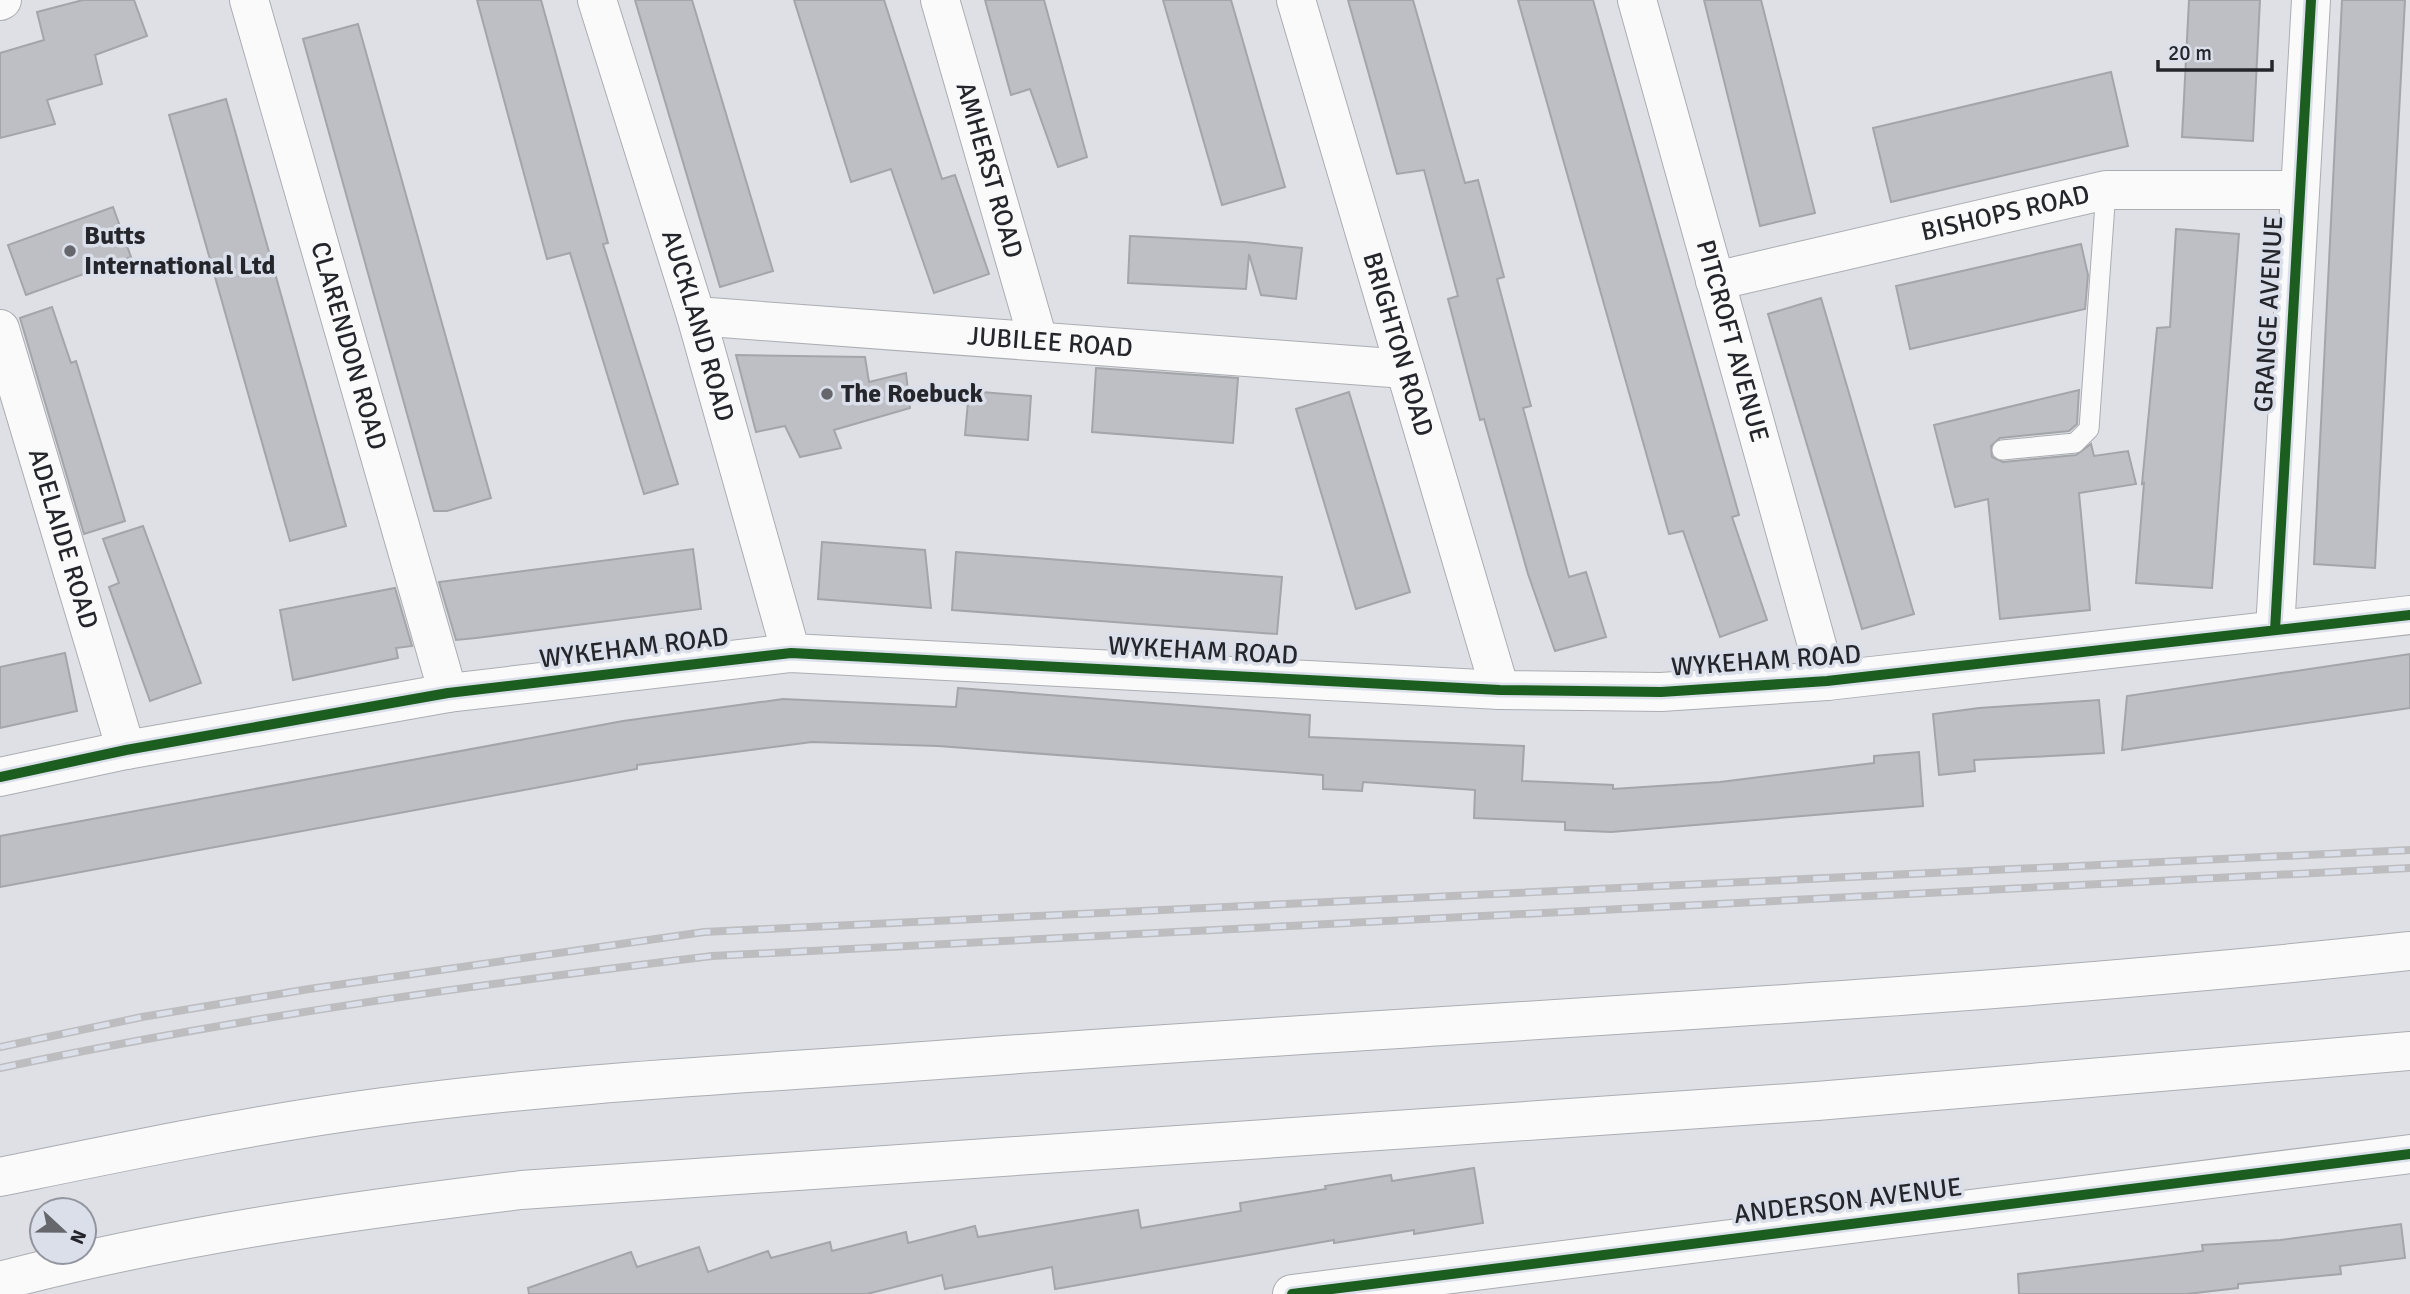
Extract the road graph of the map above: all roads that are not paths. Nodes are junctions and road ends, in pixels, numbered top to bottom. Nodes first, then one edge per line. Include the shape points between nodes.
1 (249, 0) edge
2 (597, 0) edge
3 (940, 0) edge
4 (1296, 0) edge
5 (1637, 0) edge
6 (2311, 0) edge
7 (2106, 190) junction
8 (2299, 190) junction
9 (1715, 281) junction
10 (696, 316) junction
11 (0, 328) edge
12 (1038, 340) junction
13 (1405, 369) junction
14 (2002, 450) dead end
15 (2410, 615) edge
16 (2275, 630) junction
17 (791, 653) junction
18 (1827, 681) junction
19 (1500, 690) junction
20 (448, 693) junction
21 (126, 750) junction
22 (0, 777) edge
23 (2410, 951) edge
24 (2410, 1051) edge
25 (2410, 1154) edge
26 (0, 1177) edge
27 (0, 1281) edge
28 (1292, 1294) edge

1 - 20 street, CLARENDON ROAD
2 - 10 street, AUCKLAND ROAD
3 - 12 street, AMHERST ROAD
4 - 13 street, BRIGHTON ROAD
5 - 9 street, PITCROFT AVENUE
6 - 8 street, GRANGE AVENUE
7 - 8 street, BISHOPS ROAD
7 - 9 street, BISHOPS ROAD
7 - 14 lane via 2089,429 2075,443
8 - 16 street, GRANGE AVENUE
9 - 18 street, PITCROFT AVENUE
10 - 12 street, JUBILEE ROAD
10 - 17 street, AUCKLAND ROAD
11 - 21 street, ADELAIDE ROAD
12 - 13 street, JUBILEE ROAD
13 - 19 street, BRIGHTON ROAD
15 - 16 street, WYKEHAM ROAD
16 - 18 street, WYKEHAM ROAD
17 - 19 street, WYKEHAM ROAD
17 - 20 street, WYKEHAM ROAD
18 - 19 street, WYKEHAM ROAD via 1661,692
20 - 21 street, WYKEHAM ROAD
21 - 22 street, WYKEHAM ROAD
23 - 26 street via 1971,991 519,1091 234,1130
24 - 27 street via 1803,1102 521,1190 230,1231
25 - 28 street, ANDERSON AVENUE

